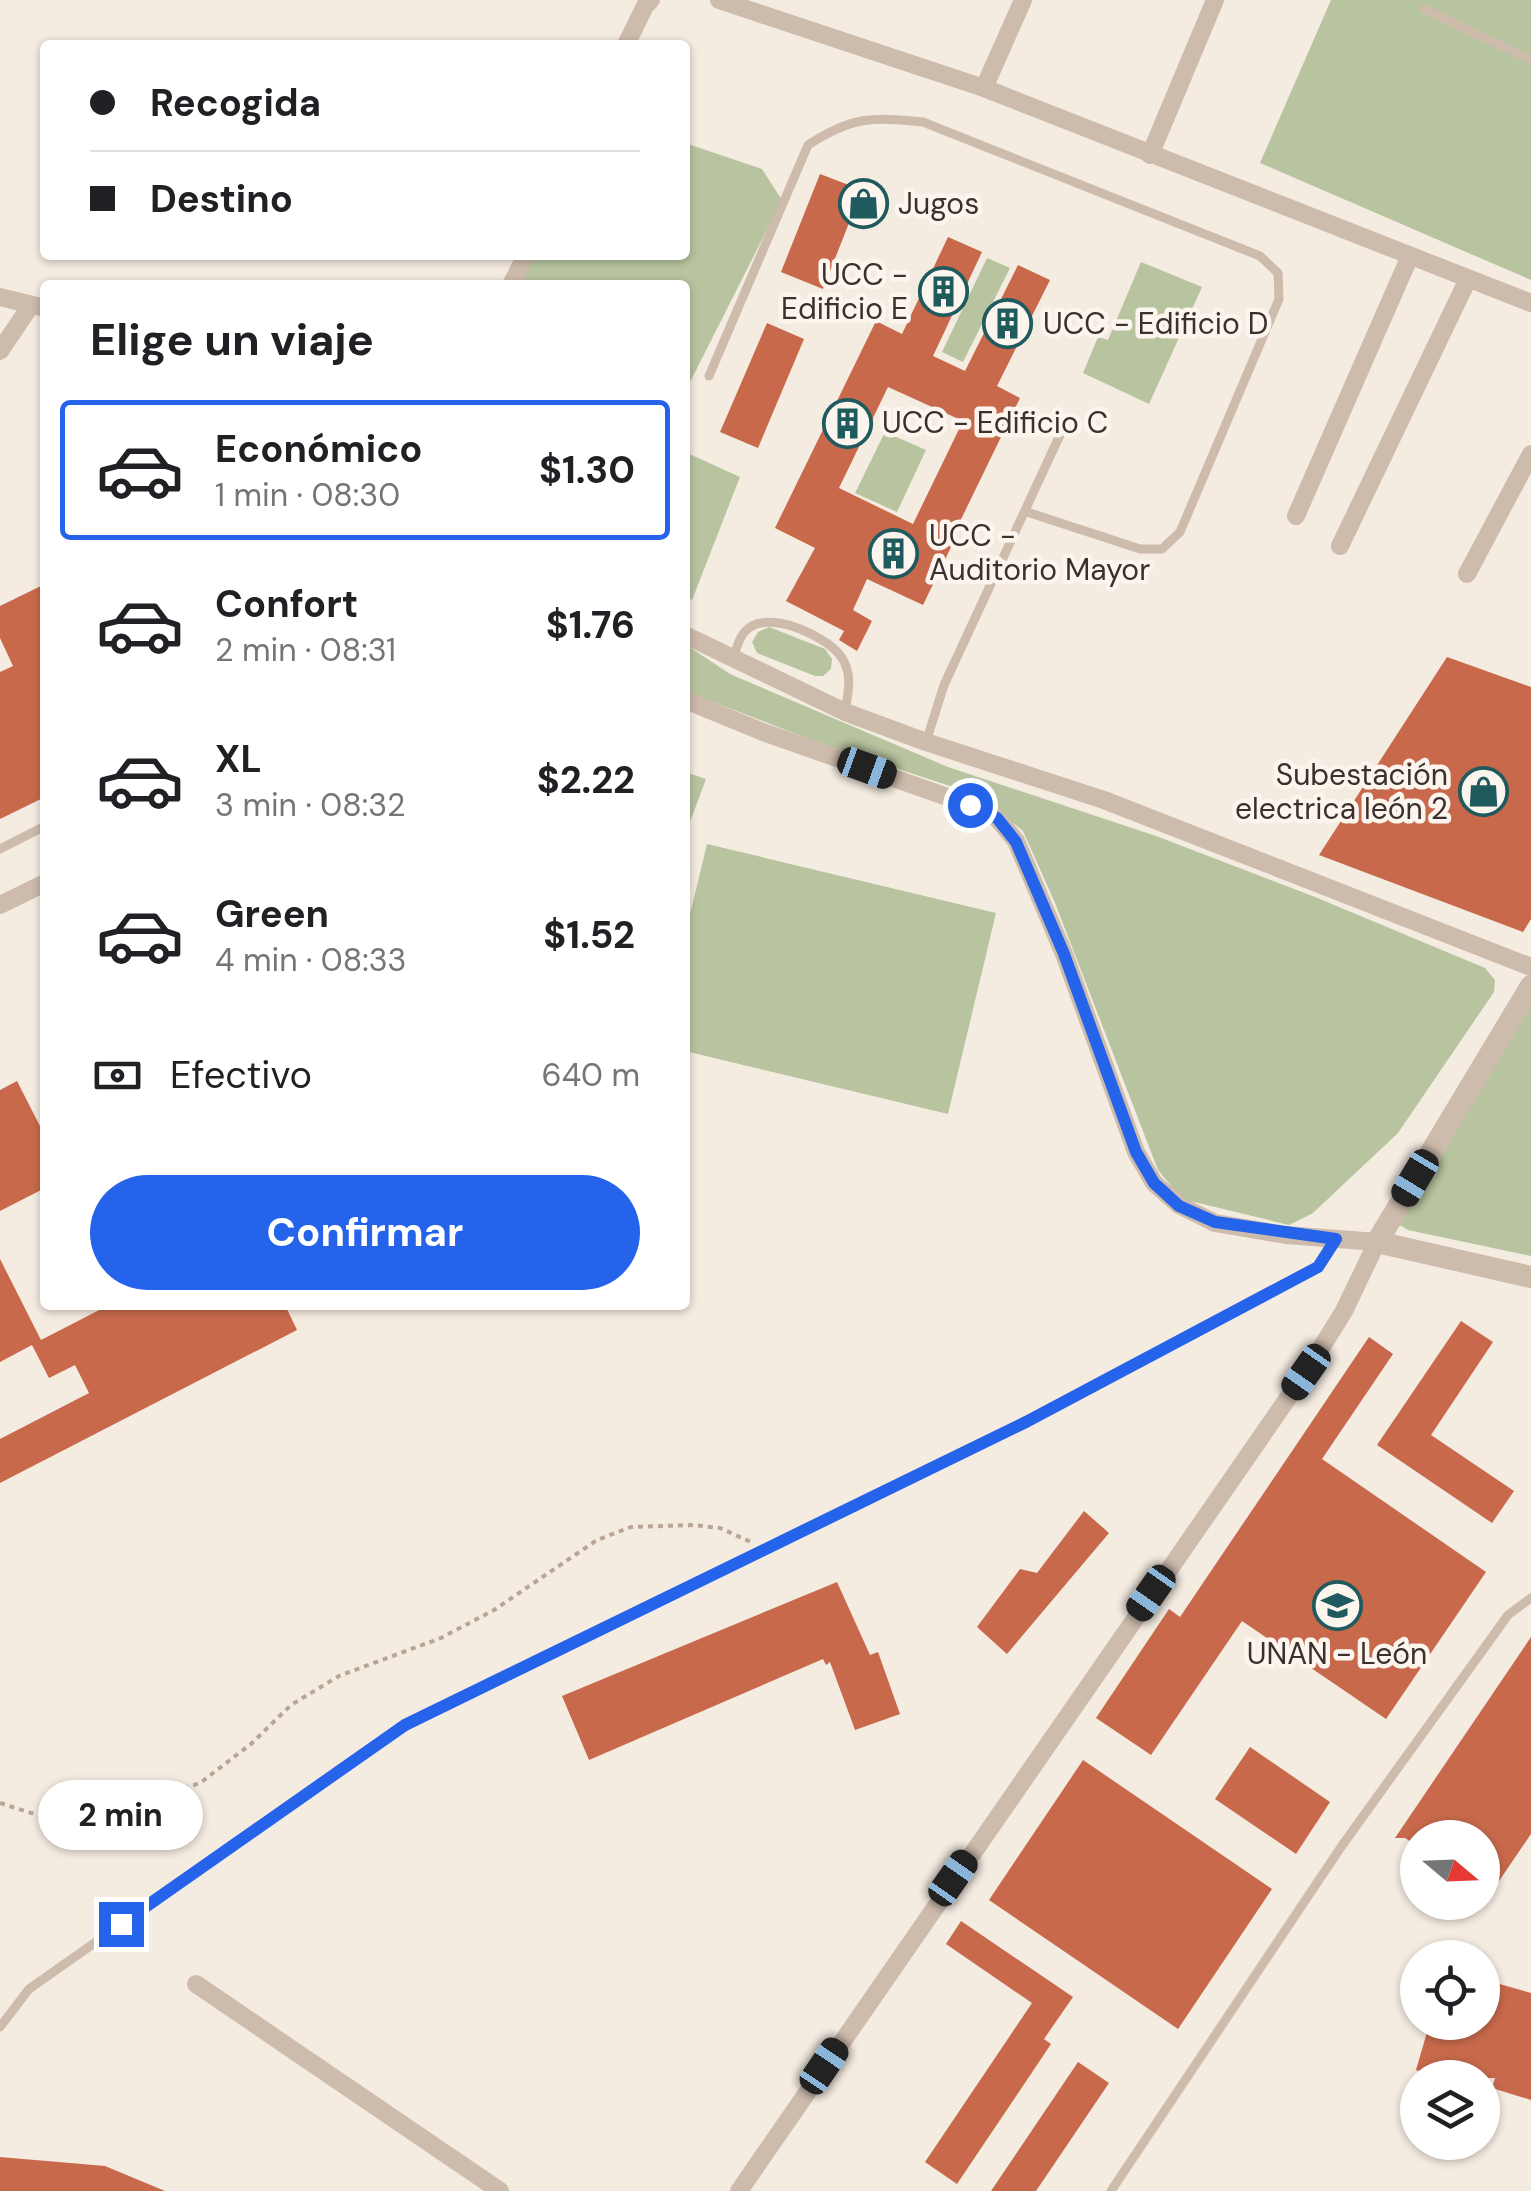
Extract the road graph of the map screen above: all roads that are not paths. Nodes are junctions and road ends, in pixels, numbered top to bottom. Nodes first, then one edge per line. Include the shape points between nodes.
1 (652, 0) edge
2 (719, 0) edge
3 (1023, 0) edge
4 (1216, 0) edge
5 (1424, 8) dead end
6 (628, 40) edge
7 (1531, 60) edge
8 (984, 88) junction
9 (1150, 156) junction
10 (1410, 256) junction
11 (1468, 279) junction
12 (0, 297) edge
13 (1531, 303) edge
14 (38, 306) edge
15 (0, 352) edge
16 (709, 376) dead end
17 (1066, 422) dead end
18 (1531, 454) edge
19 (1026, 512) junction
20 (1296, 516) dead end
21 (1340, 546) dead end
22 (1467, 574) dead end
23 (690, 638) edge
24 (732, 659) junction
25 (690, 702) edge
26 (845, 712) junction
27 (926, 742) junction
28 (40, 829) edge
29 (0, 849) edge
30 (40, 886) edge
31 (0, 906) edge
32 (1531, 967) edge
33 (1531, 986) edge
34 (1336, 1239) junction
35 (1377, 1242) junction
36 (1531, 1277) edge
37 (1531, 1598) edge
38 (196, 1984) dead end
39 (0, 2027) edge
40 (500, 2191) edge
41 (739, 2191) edge
42 (1111, 2191) edge

1 - 6 street
2 - 8 street
3 - 8 street
4 - 9 street
5 - 7 lane
8 - 9 street
9 - 10 street
10 - 11 street
10 - 20 street
11 - 13 street
11 - 21 street
12 - 14 street
14 - 15 street
16 - 19 lane via 808,145 837,127 873,118 923,122 1260,256 1278,273 1279,299 1180,532 1162,548 1140,549
17 - 19 lane
18 - 22 street
19 - 27 lane via 944,685
23 - 24 street
24 - 26 street
24 - 26 lane via 752,626 776,620 820,639 846,669
25 - 34 street via 997,818 1016,842 1044,906 1136,1152 1154,1183 1179,1206 1215,1222
26 - 27 street
27 - 32 street via 1104,800
28 - 29 lane
30 - 31 street
33 - 35 street
34 - 35 street
34 - 39 lane via 1318,1267 1026,1422 405,1725 29,1989
35 - 36 street
35 - 41 street via 1306,1372
37 - 42 lane via 1508,1616 1340,1847
38 - 40 street

